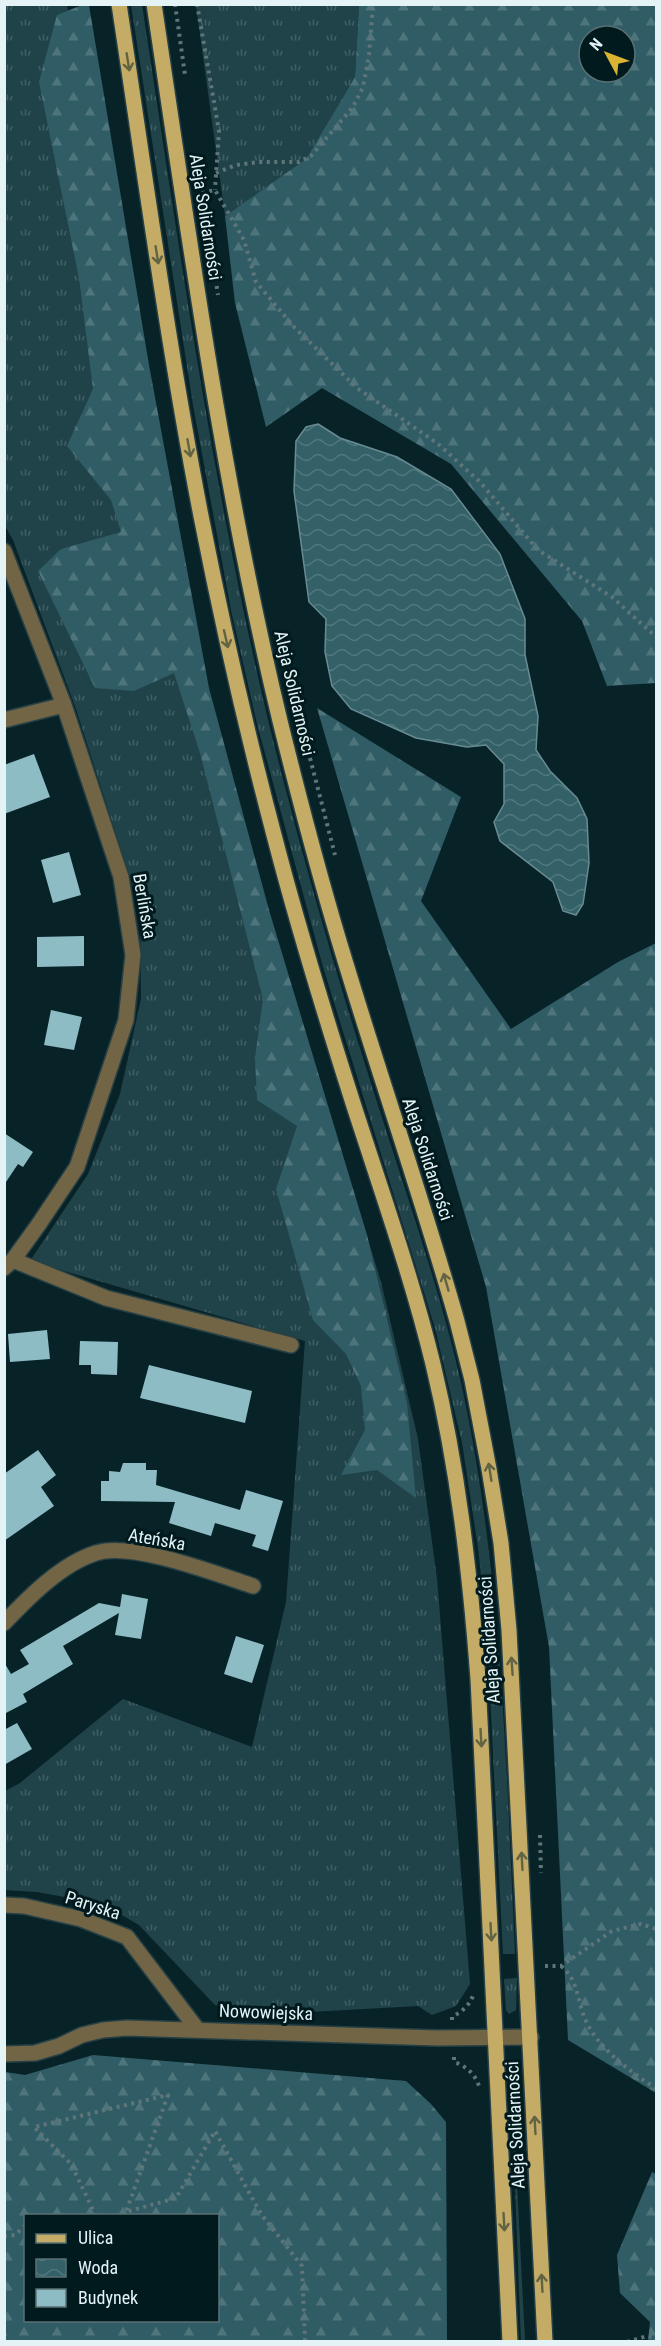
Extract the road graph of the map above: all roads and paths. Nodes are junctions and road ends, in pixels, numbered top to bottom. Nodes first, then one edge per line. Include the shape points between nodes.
1 (119, 4) edge
2 (154, 4) edge
3 (196, 4) edge
4 (373, 4) edge
5 (216, 173) junction
6 (215, 190) junction
7 (202, 193) dead end
8 (4, 551) edge
9 (657, 637) edge
10 (64, 705) junction
11 (4, 720) edge
12 (9, 1264) edge
13 (291, 1345) dead end
14 (253, 1586) dead end
15 (4, 1623) edge
16 (4, 1905) edge
17 (657, 1929) edge
18 (545, 1966) dead end
19 (561, 1966) junction
20 (463, 2011) dead end
21 (463, 2017) dead end
22 (197, 2029) junction
23 (531, 2037) junction
24 (496, 2038) junction
25 (4, 2054) edge
26 (657, 2089) edge
27 (95, 2214) edge
28 (24, 2227) edge
29 (4, 2236) edge
30 (4, 2334) edge
31 (657, 2338) edge
32 (9, 2342) edge
33 (305, 2342) edge
34 (510, 2342) edge
35 (545, 2342) edge
36 (627, 2342) edge

1 -> 24 main road, Aleja Solidarności via 181,407 246,727 312,971 415,1299 452,1456 467,1549 478,1679
23 -> 2 main road, Aleja Solidarności via 509,1630 501,1543 484,1438 457,1321 345,960 274,695 217,412
3 - 5 path via 219,131
4 - 5 path via 363,87 353,107 311,156 298,162 236,165
5 - 6 path
6 - 7 path
6 - 9 path via 244,240 256,282 294,327 357,388 437,443 480,482 538,550 612,597
8 - 10 street, Berlińska
10 - 11 street
10 - 12 street, Berlińska via 121,877 133,955 126,1020 77,1167
12 - 13 street, Berlińska via 106,1298
14 - 15 street, Ateńska via 188,1564 132,1551 97,1552 62,1571
16 - 22 street, Paryska via 81,1918 127,1938
17 - 19 path via 641,1924 612,1931
18 - 19 path
19 - 26 path via 572,1978 586,2021 604,2046
20 - 21 path
22 - 24 street, Nowowiejska
22 - 25 street, Nowowiejska via 103,2030 35,2053
23 - 24 street, Nowowiejska
35 -> 23 main road, Aleja Solidarności
24 -> 34 main road, Aleja Solidarności
27 - 33 path via 71,2164 34,2127 168,2095 126,2212 176,2198 215,2131 261,2214 302,2266
28 - 29 path via 15,2235
30 - 32 path
31 - 36 path via 647,2336

